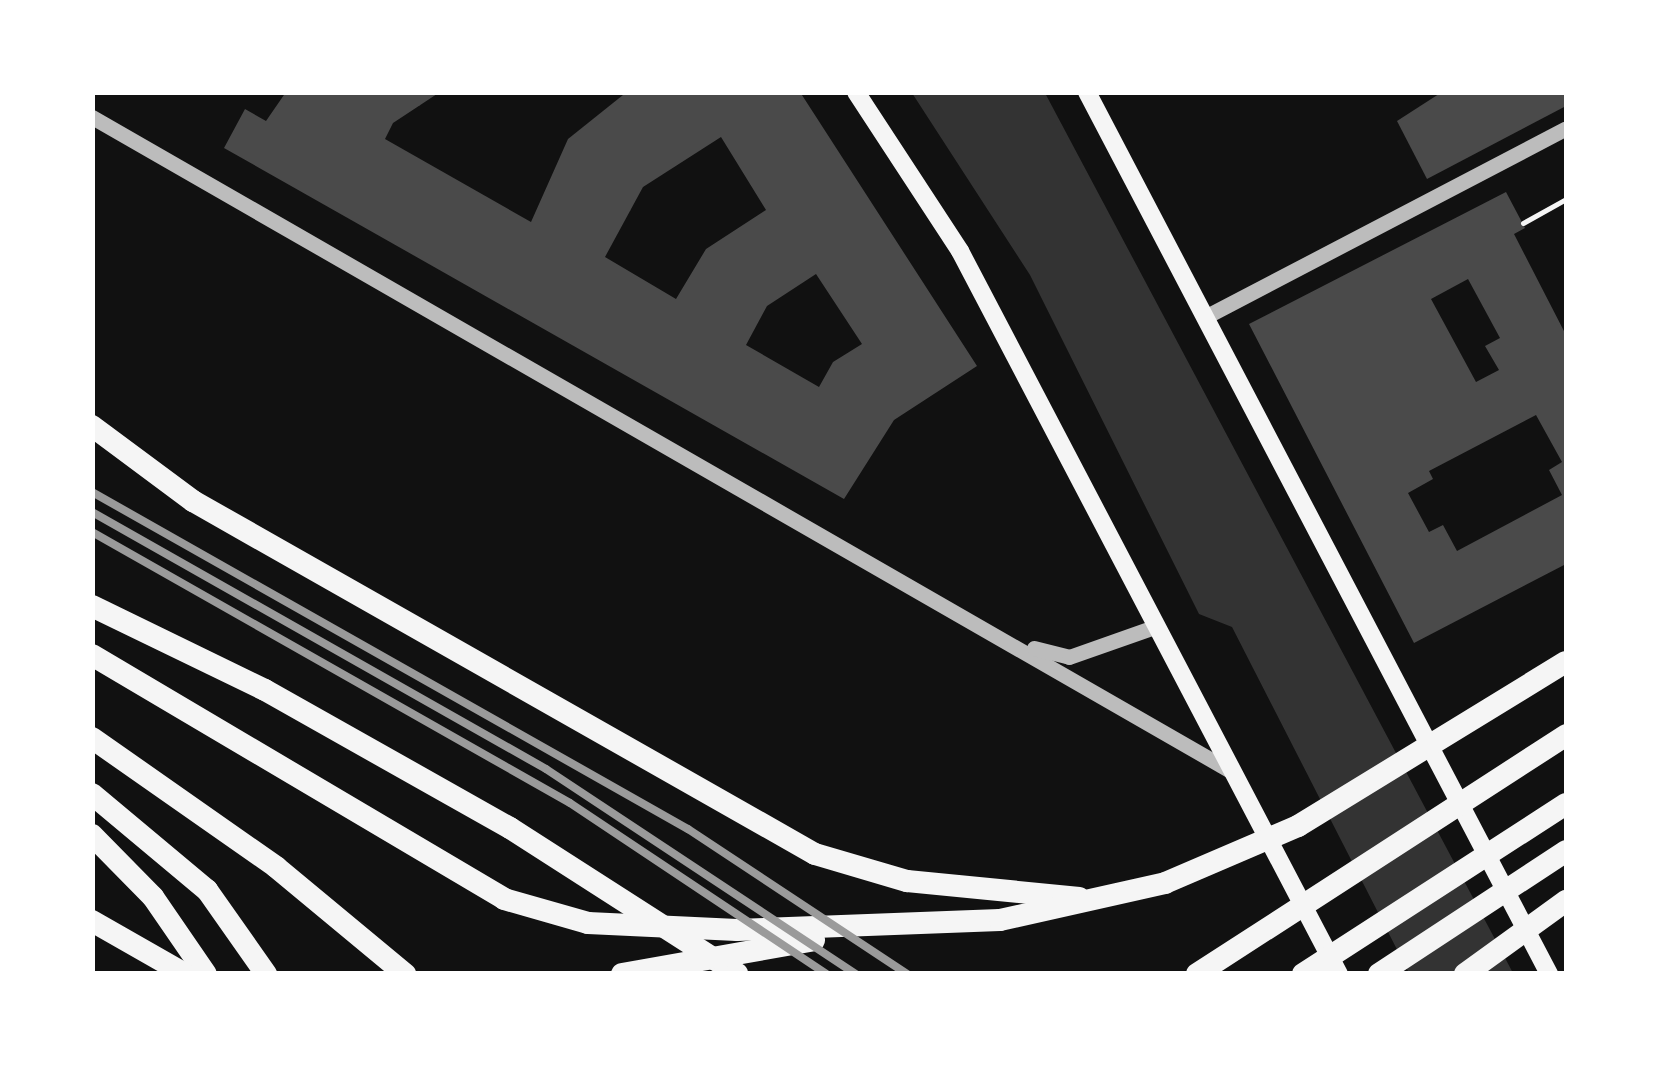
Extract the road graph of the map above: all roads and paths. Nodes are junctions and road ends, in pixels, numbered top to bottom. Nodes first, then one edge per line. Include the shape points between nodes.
1 (856, 92) edge
2 (1087, 92) edge
3 (92, 117) edge
4 (1566, 128) edge
5 (1566, 199) edge
6 (1523, 222) dead end
7 (1205, 317) junction
8 (92, 426) edge
9 (92, 589) edge
10 (92, 606) edge
11 (1158, 626) junction
12 (1015, 642) junction
13 (177, 645) junction
14 (92, 655) edge
15 (1566, 662) edge
16 (1566, 736) edge
17 (92, 738) edge
18 (1234, 773) junction
19 (92, 794) edge
20 (1566, 804) edge
21 (92, 836) edge
22 (1566, 852) edge
23 (1118, 898) junction
24 (1566, 901) edge
25 (92, 921) edge
26 (876, 929) junction
27 (185, 974) edge
28 (206, 974) edge
29 (266, 974) edge
30 (405, 974) edge
31 (622, 974) edge
32 (737, 974) edge
33 (1197, 974) edge
34 (1303, 974) edge
35 (1339, 974) edge
36 (1379, 974) edge
37 (1464, 974) edge
38 (1549, 974) edge

1 - 11 main road via 960,251
2 - 7 main road
3 - 12 street
4 - 7 street
5 - 6 path
7 - 38 main road
8 - 23 highway via 193,501 815,854 941,886
9 - 13 highway
10 - 13 highway
11 - 12 street via 1069,657
11 - 18 main road
12 - 18 street
13 - 32 highway via 556,855
14 - 26 highway via 476,887 562,918 651,928
15 - 23 highway via 1286,832
16 - 33 highway
17 - 30 highway via 276,867
18 - 35 main road
19 - 29 highway via 207,890
20 - 34 highway
21 - 28 highway via 171,920
22 - 36 highway
23 - 26 highway via 1000,920
24 - 37 highway
25 - 27 highway
26 - 31 highway

